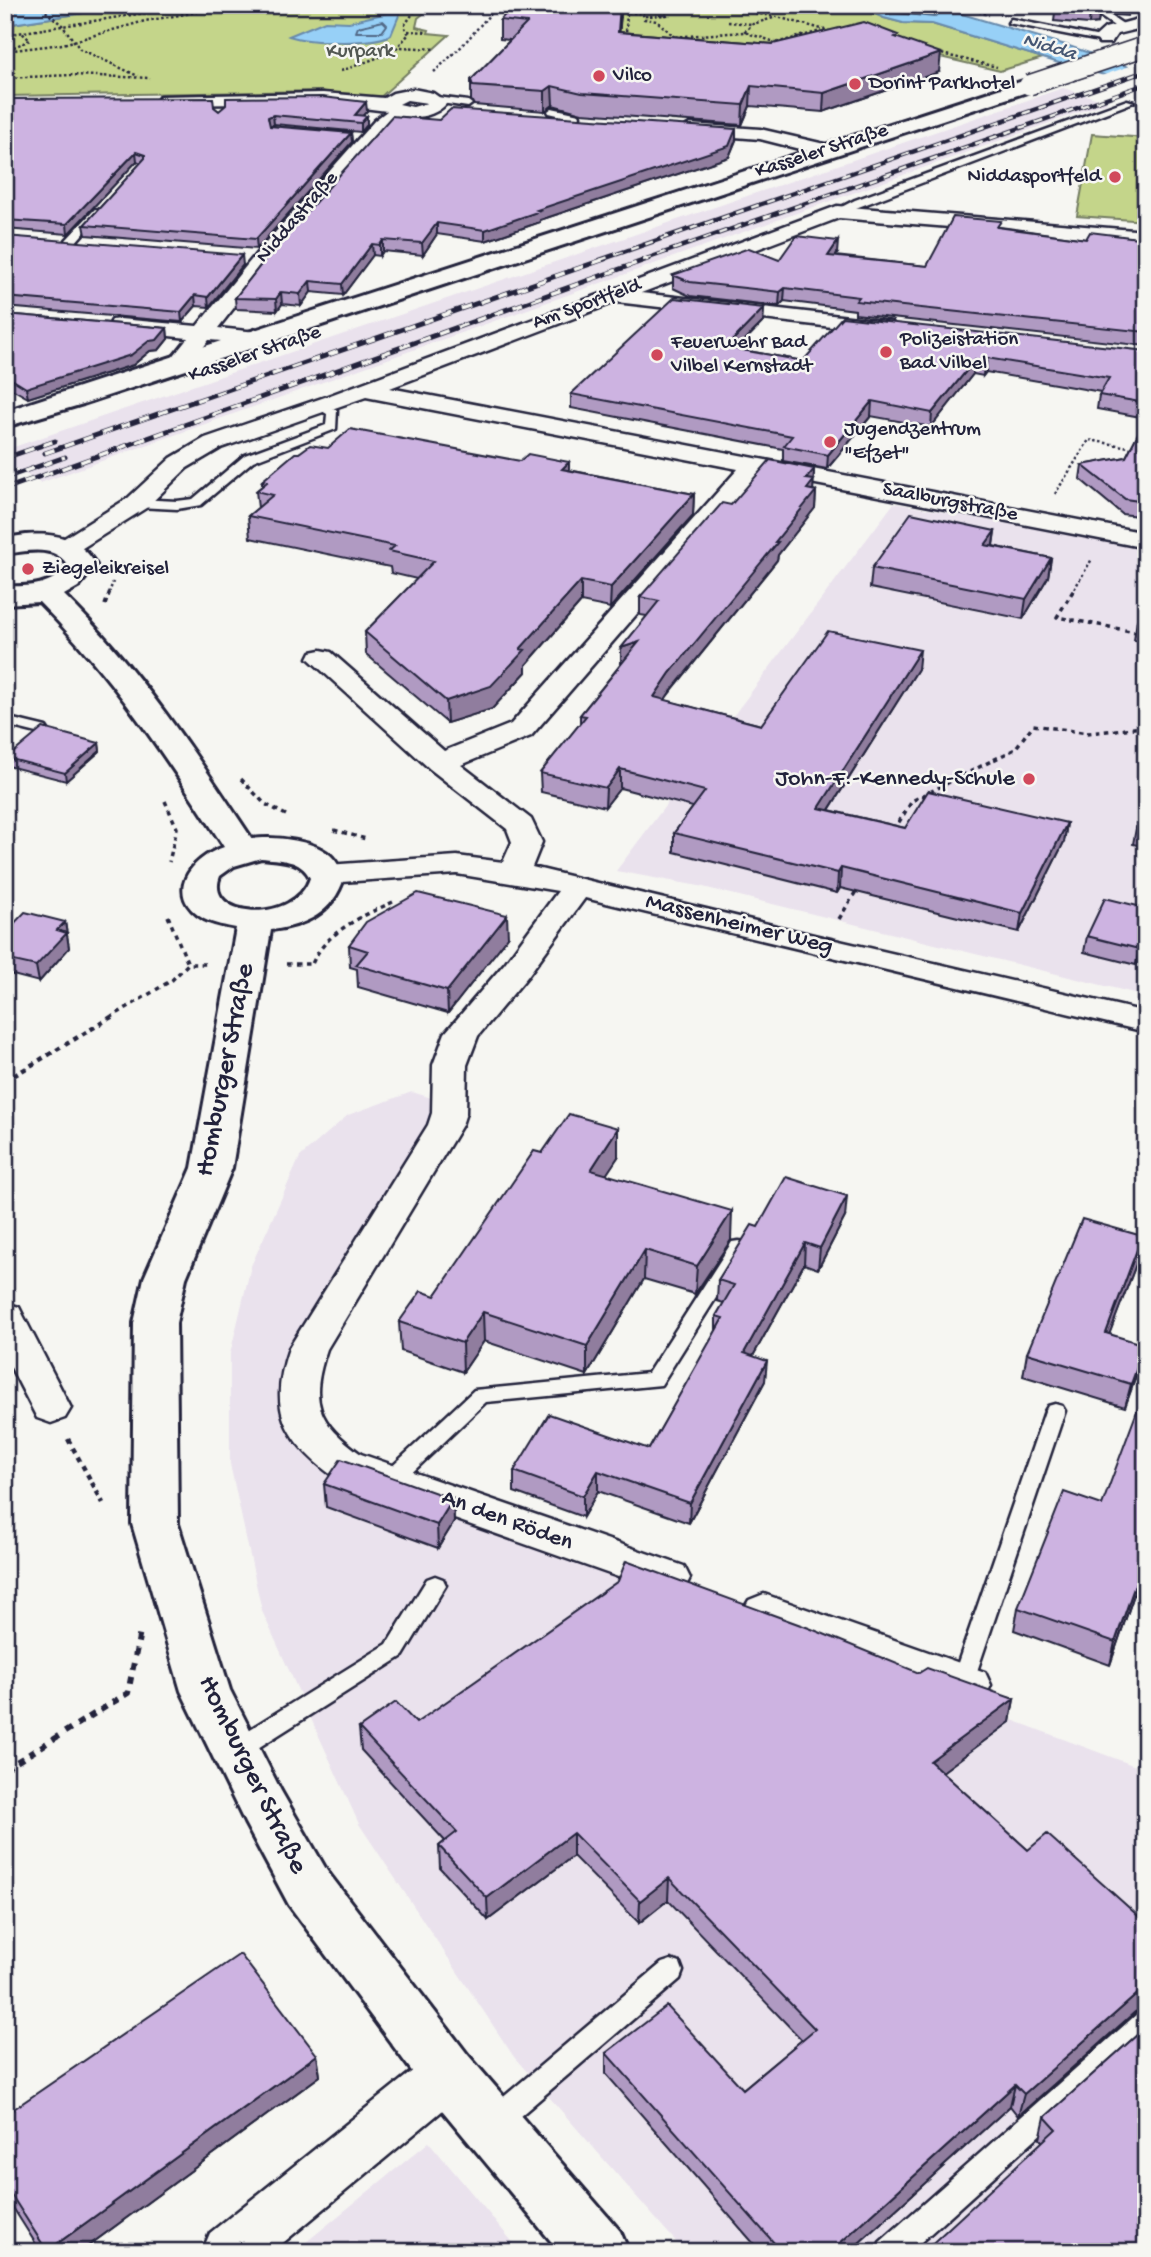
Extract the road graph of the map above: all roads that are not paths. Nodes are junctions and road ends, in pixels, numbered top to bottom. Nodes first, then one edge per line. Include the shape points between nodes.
1 (1106, 5) edge
2 (1011, 21) road end
3 (1146, 22) edge
4 (1123, 28) junction
5 (1105, 40) joint
6 (1146, 46) edge
7 (403, 98) junction
8 (134, 100) edge
9 (1130, 102) dead end
10 (472, 109) edge
11 (552, 111) edge
12 (531, 119) edge
13 (572, 122) junction
14 (596, 124) edge
15 (667, 128) edge
16 (827, 150) junction
17 (105, 204) edge
18 (837, 212) junction
19 (1146, 237) edge
20 (44, 240) edge
21 (70, 242) junction
22 (97, 244) edge
23 (242, 256) edge
24 (263, 258) junction
25 (500, 260) junction
26 (613, 296) junction
27 (98, 323) edge
28 (904, 329) edge
29 (204, 332) junction
30 (259, 338) junction
31 (178, 364) junction
32 (364, 390) junction
33 (321, 406) junction
34 (5, 419) edge
35 (5, 437) edge
36 (755, 464) junction
37 (137, 503) junction
38 (1146, 541) edge
39 (5, 546) edge
40 (67, 547) junction
41 (45, 592) junction
42 (5, 595) edge
43 (321, 659) dead end
44 (5, 722) edge
45 (41, 730) edge
46 (440, 763) junction
47 (243, 851) junction
48 (514, 873) junction
49 (327, 874) junction
50 (578, 886) junction
51 (255, 921) junction
52 (1146, 1022) edge
53 (739, 1247) edge
54 (5, 1317) edge
55 (51, 1408) road end
56 (1055, 1411) dead end
57 (391, 1480) junction
58 (435, 1585) dead end
59 (979, 1689) joint
60 (234, 1751) junction
61 (671, 1971) dead end
62 (1146, 2022) edge
63 (448, 2074) junction
64 (491, 2125) junction
65 (229, 2252) edge
66 (599, 2252) edge
67 (890, 2252) edge

1 - 4 lane via 1104,15
2 - 5 lane
3 - 4 street
4 - 5 street via 1106,34
6 - 16 main road, Kasseler Straße, bridge
7 - 8 street via 323,98 221,106
7 - 10 street
7 - 24 street, Niddastraße via 362,137
9 - 18 lane, Am Sportfeld
11 - 13 lane via 576,116
12 - 13 street
13 - 14 street
15 - 16 street via 760,134
16 - 25 main road, Kasseler Straße
17 - 21 lane
18 - 19 street
18 - 26 street, Am Sportfeld
20 - 21 street
21 - 22 street
23 - 24 street
24 - 29 street, Niddastraße
25 - 30 main road, Kasseler Straße
25 - 35 main road, Kasseler Straße via 310,336
26 - 28 street
26 - 32 street, Am Sportfeld
27 - 29 street
29 - 30 street
29 - 31 street, Niddastraße
30 - 31 main road, Kasseler Straße
31 - 34 main road, Kasseler Straße
32 - 33 street, Am Sportfeld
32 - 36 street, Saalburgstraße
33 - 37 street, Am Sportfeld via 213,443 179,463
33 - 37 lane via 333,412 331,426 249,458 197,502
36 - 38 street, Saalburgstraße
36 - 46 street via 521,730
37 - 40 street, Am Sportfeld
39 - 40 main road via 27,542
40 - 41 main road via 82,565 77,576
41 - 42 main road
41 - 47 main road via 102,649 140,696
43 - 46 street
44 - 45 lane
46 - 48 street via 520,825 527,842
47 - 49 main road via 296,851 321,864
47 - 51 main road via 212,865 203,875 201,897 221,914
48 - 49 street, Massenheimer Weg via 457,865
48 - 50 street, Massenheimer Weg
49 - 51 main road via 328,885 311,907 295,915
50 - 52 street, Massenheimer Weg
50 - 57 street, An den Röden via 462,1033 450,1065 445,1125 308,1348 299,1371 295,1400 324,1450 348,1465
51 - 60 main road, Homburger Straße via 212,1168 165,1278 158,1312 154,1388 155,1524 206,1691
53 - 57 lane via 654,1380 481,1395
54 - 55 street
56 - 59 lane
57 - 59 street, An den Röden
58 - 60 lane via 395,1650
60 - 63 main road, Homburger Straße via 308,1888
61 - 64 lane
62 - 67 lane
63 - 64 main road, Homburger Straße
63 - 65 street
64 - 66 main road, Homburger Straße

